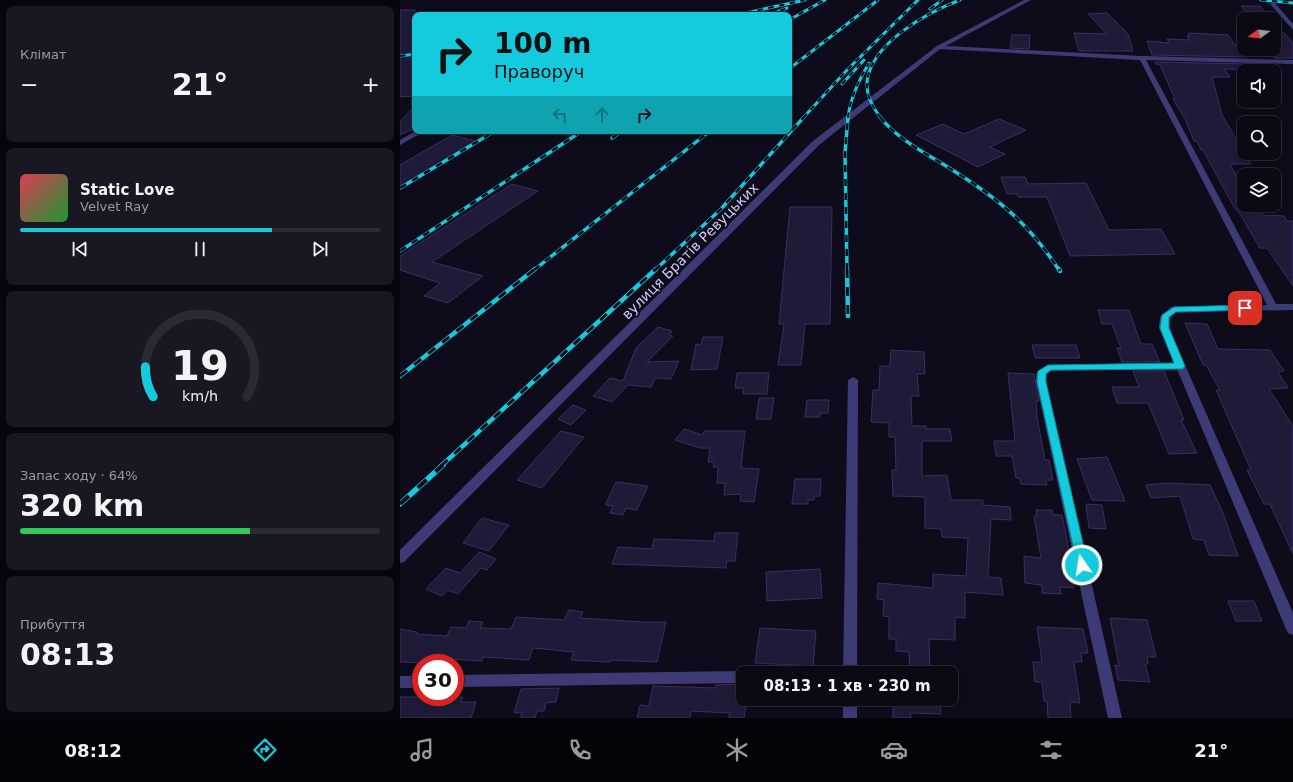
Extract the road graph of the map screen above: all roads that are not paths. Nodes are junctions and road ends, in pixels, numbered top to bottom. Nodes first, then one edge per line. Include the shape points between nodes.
1 (1028, 0) edge
2 (1273, 4) dead end
3 (1293, 28) edge
4 (939, 47) junction
5 (1142, 58) junction
6 (1293, 62) edge
7 (416, 134) edge
8 (400, 143) edge
9 (1273, 307) junction
10 (1293, 307) edge
11 (1180, 366) junction
12 (853, 380) dead end
13 (400, 558) edge
14 (1293, 629) edge
15 (850, 666) edge
16 (736, 677) edge
17 (464, 681) edge
18 (400, 682) edge
19 (412, 682) edge
20 (850, 706) edge
21 (850, 718) edge
22 (1115, 718) edge

1 - 4 street, вулиця Братів Ревуцьких
2 - 3 street
4 - 5 street
4 - 13 street, вулиця Братів Ревуцьких via 816,143
5 - 6 street
5 - 9 street
7 - 8 street
9 - 10 street
9 - 11 street via 1174,309 1165,317 1164,328
11 - 14 street
11 - 22 street via 1048,368 1041,373
12 - 15 street
16 - 17 street
18 - 19 street
20 - 21 street

